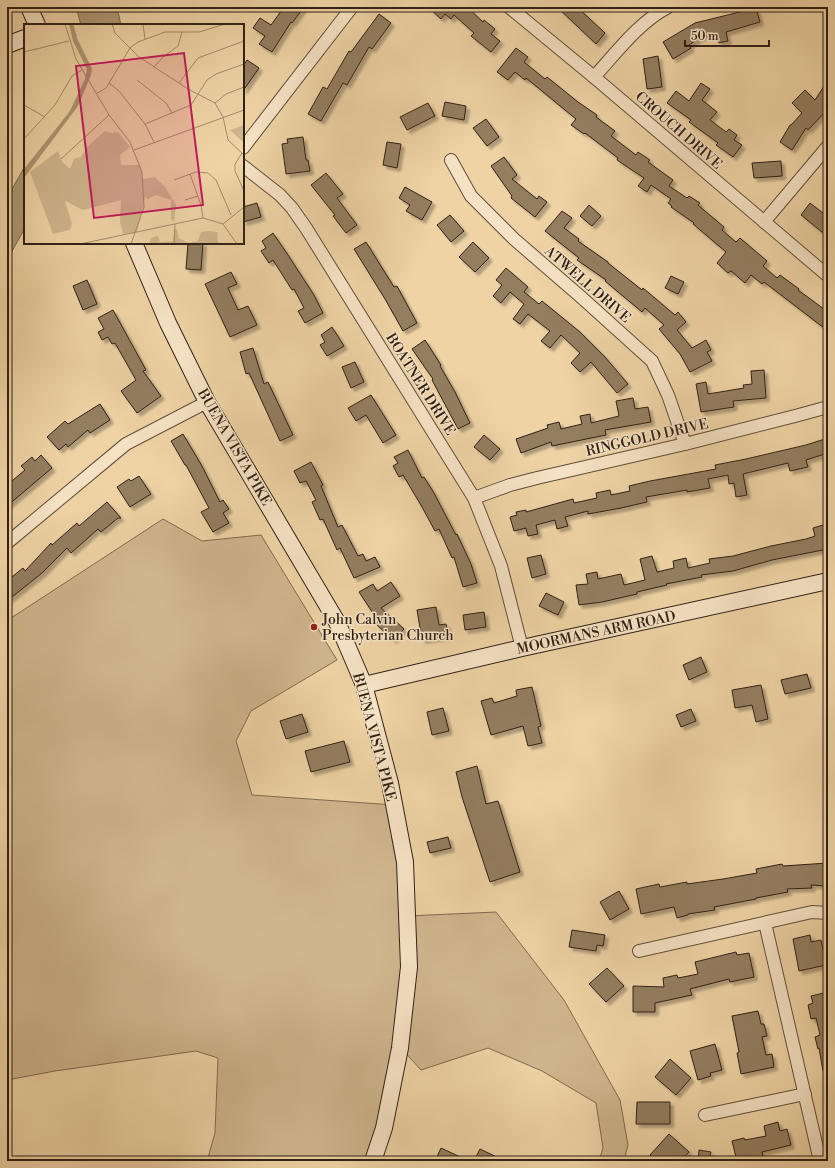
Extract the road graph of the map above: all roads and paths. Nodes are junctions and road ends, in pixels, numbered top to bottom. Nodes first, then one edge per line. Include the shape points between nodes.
1 (29, 7) edge
2 (352, 7) edge
3 (509, 7) edge
4 (668, 7) edge
5 (37, 24) edge
6 (24, 38) edge
7 (7, 45) edge
8 (594, 77) junction
9 (828, 146) edge
10 (244, 147) edge
11 (451, 160) dead end
12 (244, 167) edge
13 (764, 222) junction
14 (134, 244) edge
15 (828, 276) edge
16 (207, 402) junction
17 (828, 407) edge
18 (685, 444) junction
19 (474, 498) junction
20 (7, 543) edge
21 (828, 581) edge
22 (522, 648) junction
23 (364, 685) junction
24 (828, 913) edge
25 (765, 923) junction
26 (639, 951) dead end
27 (805, 1094) junction
28 (705, 1115) dead end
29 (373, 1161) edge
30 (820, 1161) edge

1 - 5 main road
2 - 10 street
3 - 8 street, CROUCH DRIVE
4 - 8 street via 648,20 632,35
6 - 7 main road
8 - 13 street, CROUCH DRIVE
9 - 13 street
11 - 18 street, ATWELL DRIVE via 471,196 514,239 652,361 668,394
12 - 19 street, BOATNER DRIVE via 280,195 306,228
13 - 15 street, CROUCH DRIVE
14 - 16 main road, BUENA VISTA PIKE via 168,323
16 - 20 street via 126,444
16 - 23 main road, BUENA VISTA PIKE via 337,622
17 - 18 street, RINGGOLD DRIVE
18 - 19 street, RINGGOLD DRIVE via 517,483
19 - 22 street, BOATNER DRIVE via 501,566
21 - 22 main road, MOORMANS ARM ROAD
22 - 23 main road, MOORMANS ARM ROAD
23 - 29 main road, BUENA VISTA PIKE via 390,783 405,862 409,967 400,1048 384,1128
24 - 25 street via 812,912
25 - 26 street
25 - 27 street
27 - 28 street
27 - 30 street

